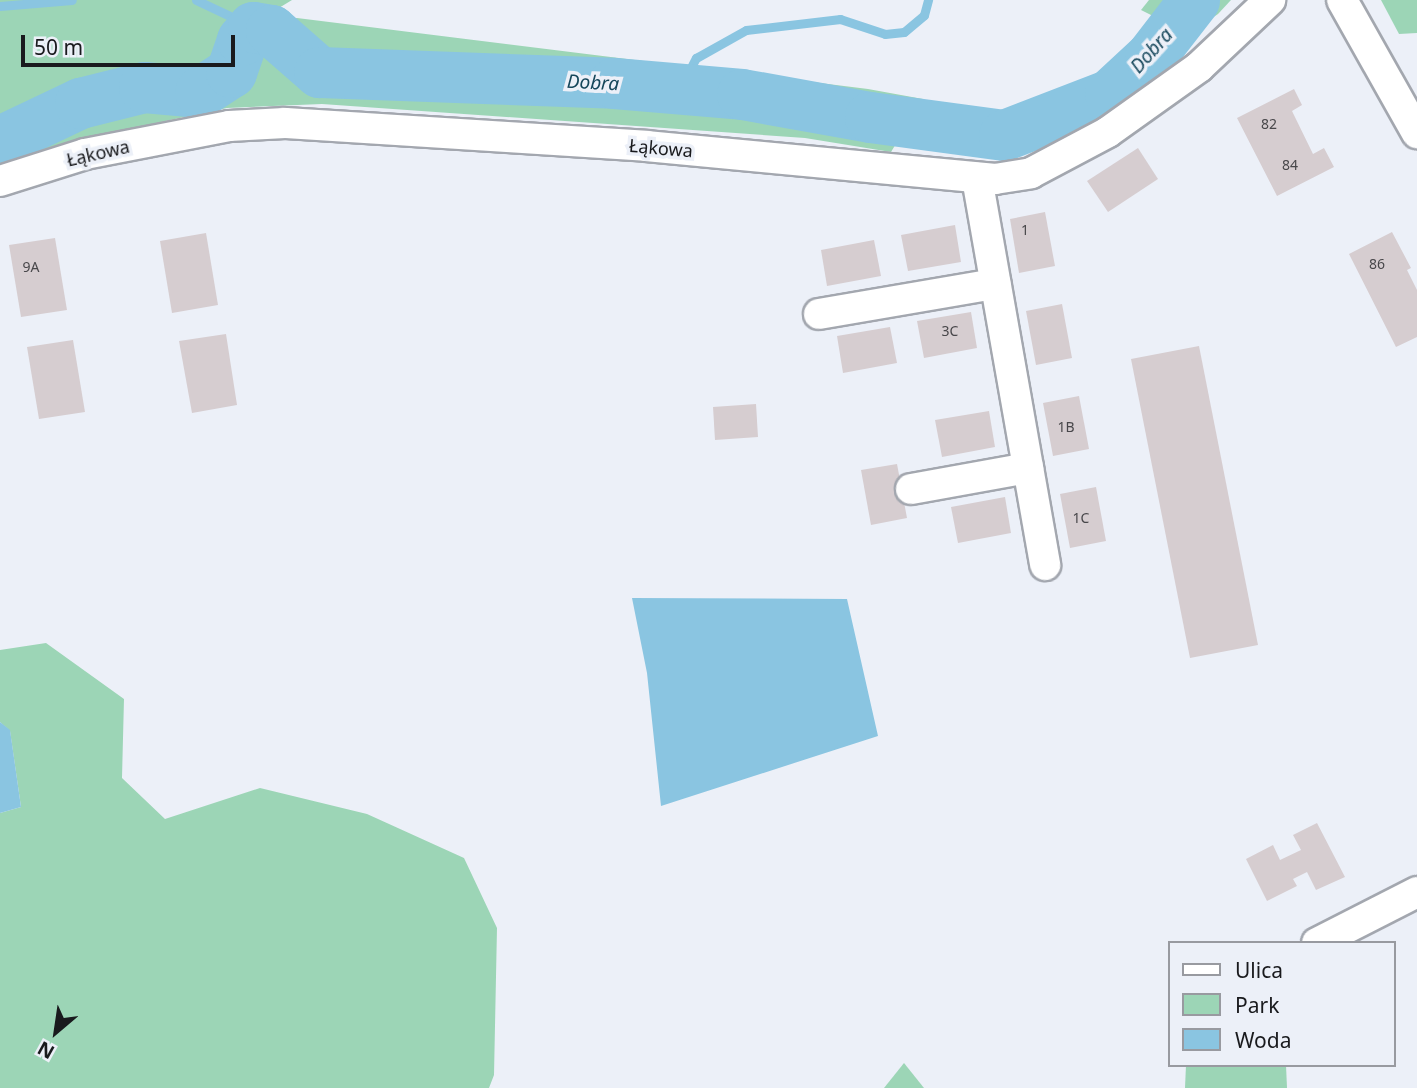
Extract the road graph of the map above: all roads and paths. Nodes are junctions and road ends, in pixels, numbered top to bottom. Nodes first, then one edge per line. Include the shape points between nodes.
1 (1270, 0) edge
2 (1342, 0) edge
3 (1417, 132) edge
4 (977, 178) junction
5 (0, 181) edge
6 (995, 284) junction
7 (819, 314) dead end
8 (1028, 468) junction
9 (911, 489) dead end
10 (1045, 565) dead end
11 (1417, 892) edge
12 (1321, 941) edge

1 - 4 street, Łąkowa via 1199,68 1108,132 1031,173
2 - 3 street
4 - 5 street, Łąkowa via 646,146 285,123 229,126 85,153
4 - 6 street
6 - 7 street
6 - 8 street
8 - 9 street
8 - 10 street
11 - 12 street

